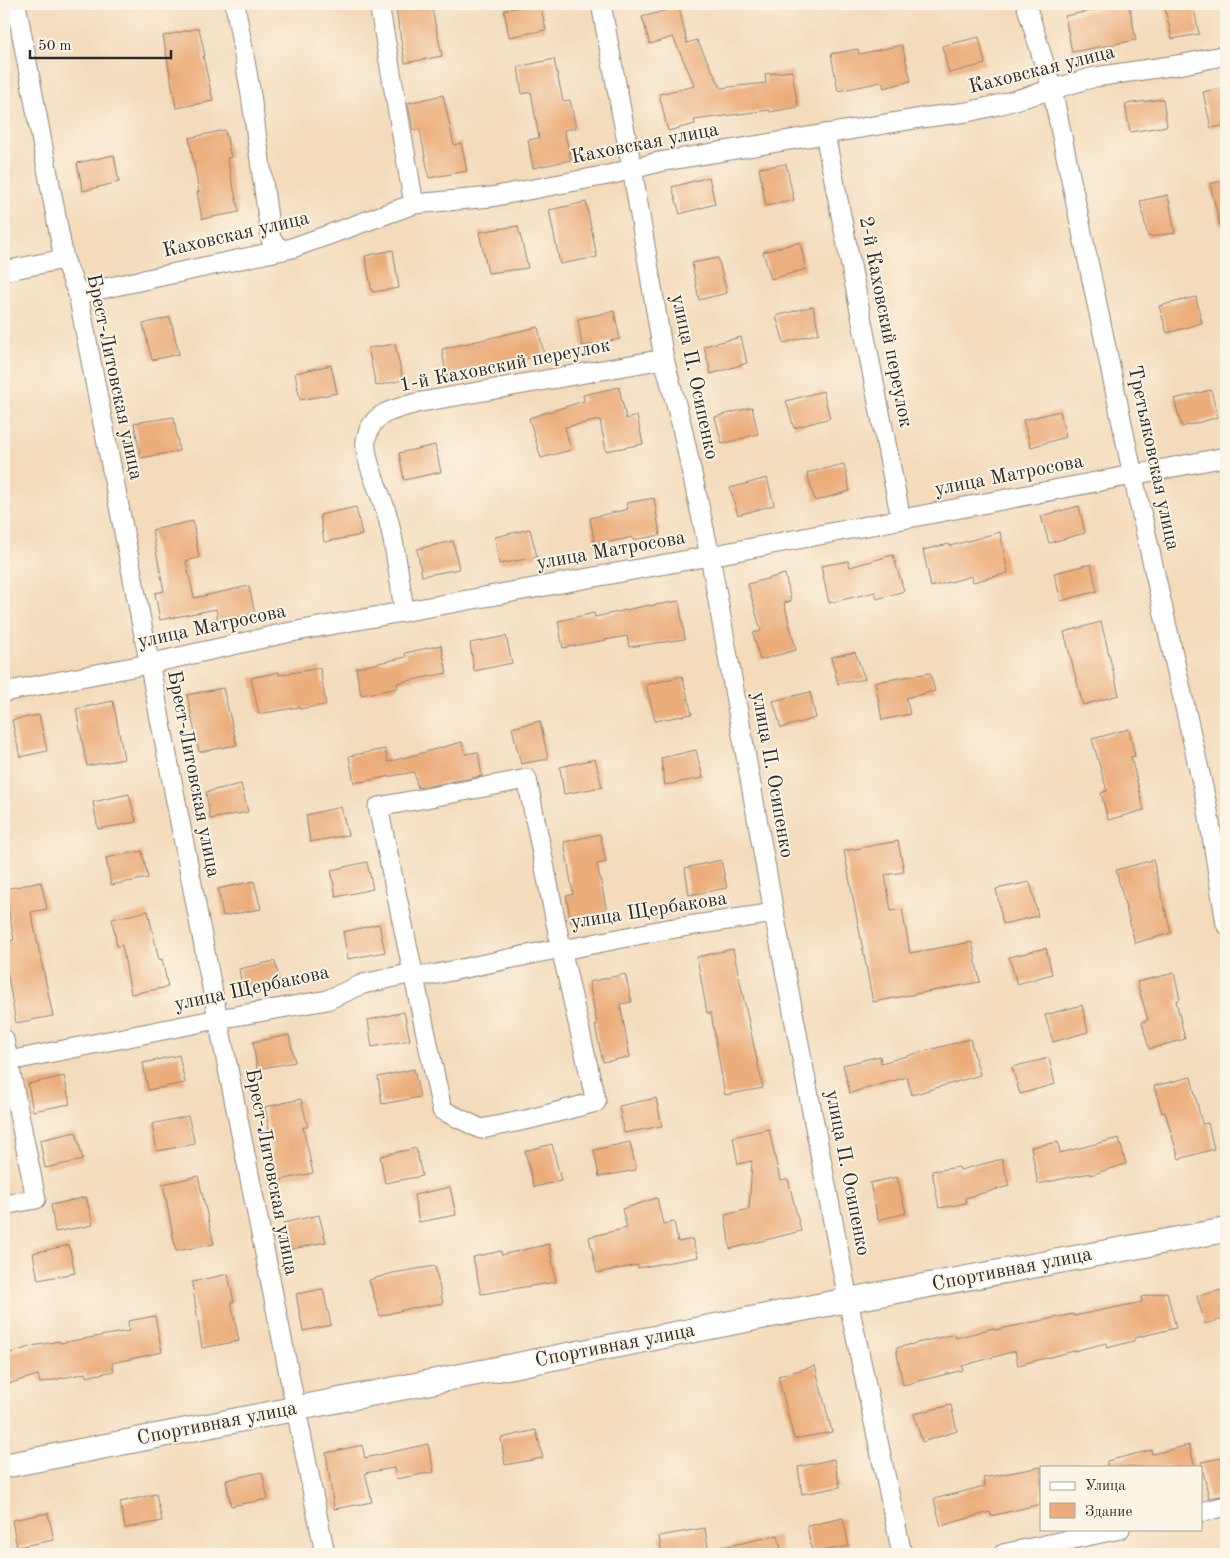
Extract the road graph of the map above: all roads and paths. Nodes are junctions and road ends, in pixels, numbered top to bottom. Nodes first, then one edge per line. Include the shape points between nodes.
1 (16, 4) edge
2 (235, 4) edge
3 (379, 4) edge
4 (601, 4) edge
5 (1026, 4) edge
6 (1226, 55) edge
7 (1052, 89) junction
8 (825, 134) junction
9 (632, 168) junction
10 (414, 204) junction
11 (282, 250) junction
12 (64, 259) junction
13 (4, 270) edge
14 (78, 294) junction
15 (664, 359) junction
16 (1226, 458) edge
17 (1133, 476) junction
18 (901, 519) junction
19 (710, 556) junction
20 (404, 612) junction
21 (148, 664) junction
22 (4, 692) edge
23 (774, 913) junction
24 (1226, 924) edge
25 (561, 948) junction
26 (414, 975) junction
27 (218, 1019) junction
28 (4, 1039) edge
29 (6, 1062) edge
30 (4, 1205) edge
31 (1226, 1230) edge
32 (848, 1300) junction
33 (296, 1409) junction
34 (4, 1466) edge
35 (1226, 1506) edge
36 (1202, 1512) edge
37 (1115, 1530) edge
38 (325, 1554) edge
39 (902, 1554) edge
40 (1003, 1554) edge

1 - 12 street, Брест-Литовская улица
2 - 11 street via 271,240
3 - 10 street
4 - 9 street, улица П. Осипенко
5 - 7 street, Третьяковская улица
6 - 7 street, Каховская улица via 1095,77
7 - 8 street, Каховская улица via 967,112
7 - 17 street, Третьяковская улица
8 - 9 street, Каховская улица
8 - 18 street, 2-й Каховский переулок
9 - 10 street, Каховская улица via 491,197
9 - 15 street, улица П. Осипенко
10 - 11 street, Каховская улица
11 - 14 street, Каховская улица
12 - 13 street
12 - 14 street, Брест-Литовская улица
14 - 21 street, Брест-Литовская улица
15 - 19 street, улица П. Осипенко
15 - 20 street, 1-й Каховский переулок via 416,403 384,413 374,421 368,431 366,447 388,516
16 - 17 street, улица Матросова
17 - 18 street, улица Матросова
17 - 24 street, Третьяковская улица via 1207,805
18 - 19 street, улица Матросова
19 - 20 street, улица Матросова
19 - 23 street, улица П. Осипенко
20 - 21 street, улица Матросова via 286,633
21 - 22 street, улица Матросова
21 - 27 street, Брест-Литовская улица
23 - 25 street, улица Щербакова
23 - 32 street, улица П. Осипенко
25 - 26 street, улица Щербакова via 432,975
25 - 26 street via 596,1102 481,1129 442,1110
25 - 26 street via 528,779 378,808
26 - 27 street, улица Щербакова via 363,984 327,1000
27 - 29 street, улица Щербакова
27 - 33 street, Брест-Литовская улица
28 - 29 street
29 - 30 street via 36,1199
31 - 32 street, Спортивная улица
32 - 33 street, Спортивная улица
32 - 39 street, улица П. Осипенко
33 - 34 street, Спортивная улица
33 - 38 street, Брест-Литовская улица
35 - 36 street
37 - 40 street

